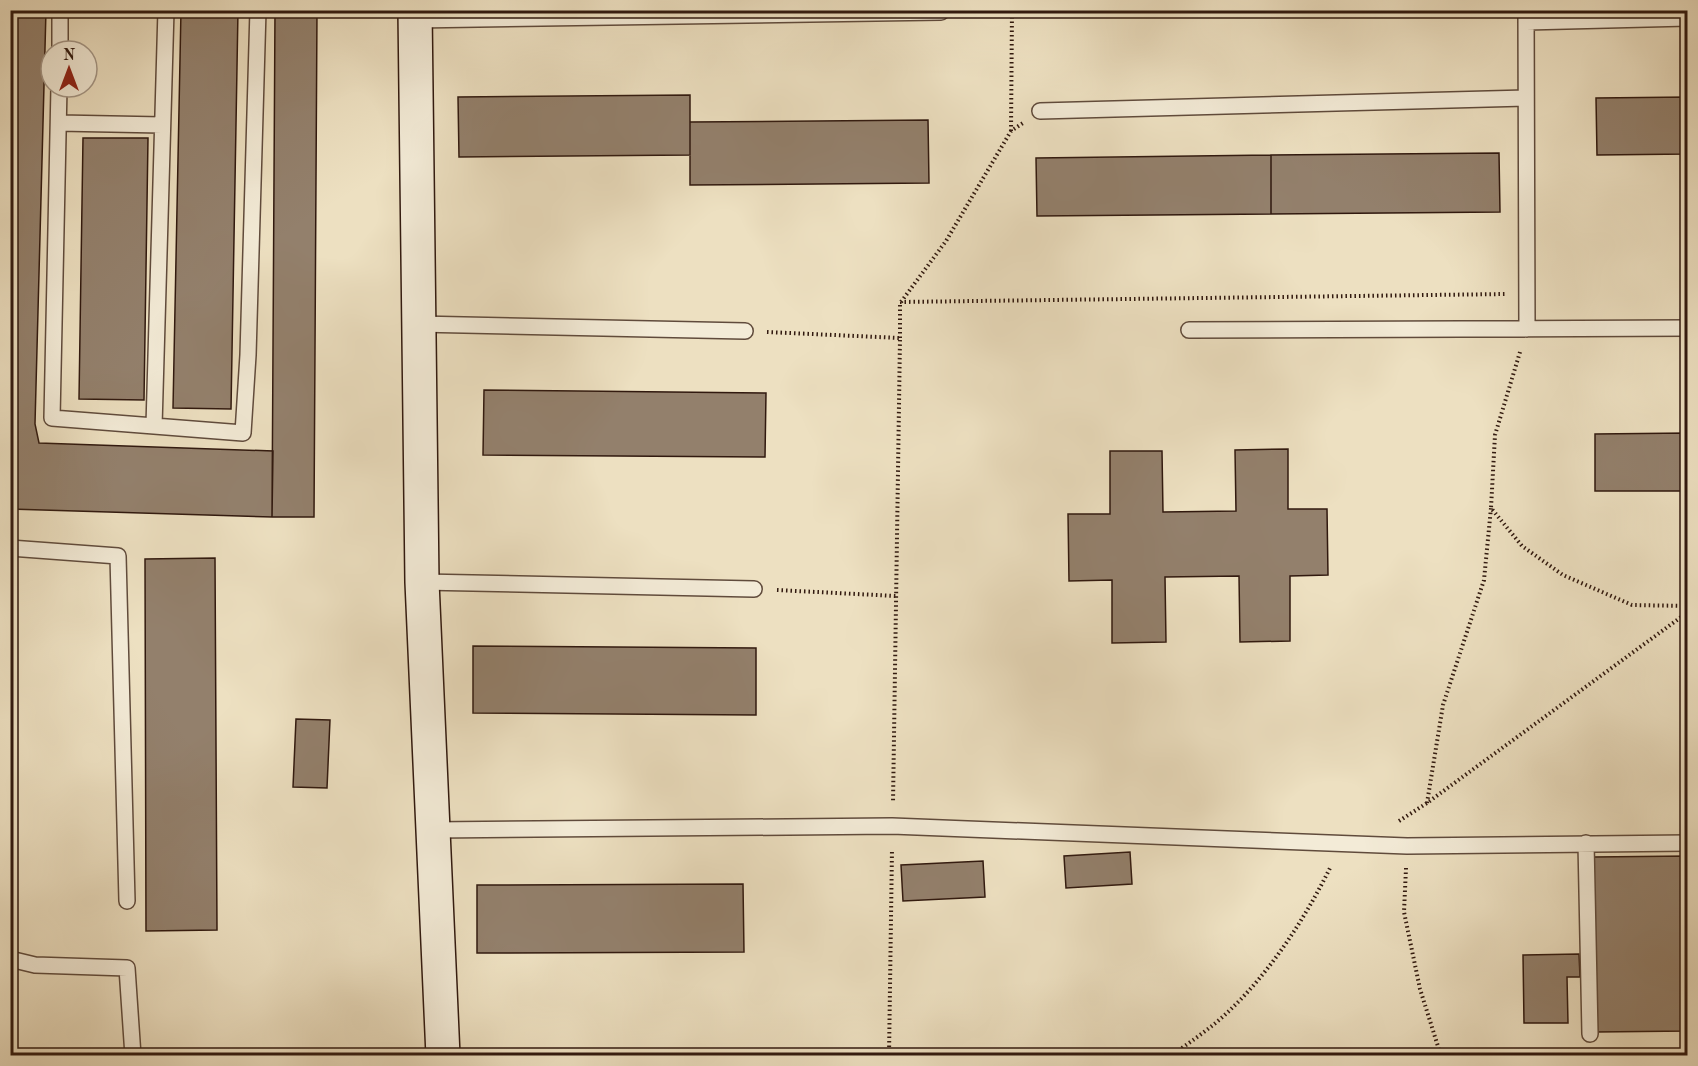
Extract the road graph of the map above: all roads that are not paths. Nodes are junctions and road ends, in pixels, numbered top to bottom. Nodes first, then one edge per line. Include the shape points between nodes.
1 (60, 10) edge
2 (166, 10) edge
3 (258, 10) edge
4 (941, 12) edge
5 (415, 15) edge
6 (1526, 16) edge
7 (1688, 18) edge
8 (60, 39) edge
9 (1526, 98) junction
10 (59, 99) edge
11 (1040, 111) road end
12 (59, 123) junction
13 (162, 125) junction
14 (418, 324) junction
15 (1688, 328) edge
16 (1527, 329) junction
17 (1189, 330) dead end
18 (745, 331) road end
19 (154, 426) junction
20 (10, 548) edge
21 (422, 582) junction
22 (754, 589) road end
23 (434, 830) junction
24 (1586, 843) junction
25 (1688, 843) edge
26 (127, 901) dead end
27 (10, 959) edge
28 (1590, 1034) dead end
29 (134, 1056) edge
30 (443, 1056) edge

1 - 8 lane
2 - 13 lane
3 - 19 lane via 243,433
4 - 5 lane
5 - 14 street
6 - 7 lane
6 - 9 lane
9 - 11 lane
9 - 16 lane
10 - 12 lane
12 - 13 lane
12 - 19 lane via 52,418
13 - 19 lane
14 - 18 lane
14 - 21 street
15 - 16 lane
16 - 17 lane
20 - 26 lane via 118,556
21 - 22 lane
21 - 23 street
23 - 24 lane via 892,826 1407,846
23 - 30 street
24 - 25 lane
24 - 28 lane
27 - 29 lane via 35,965 127,968

